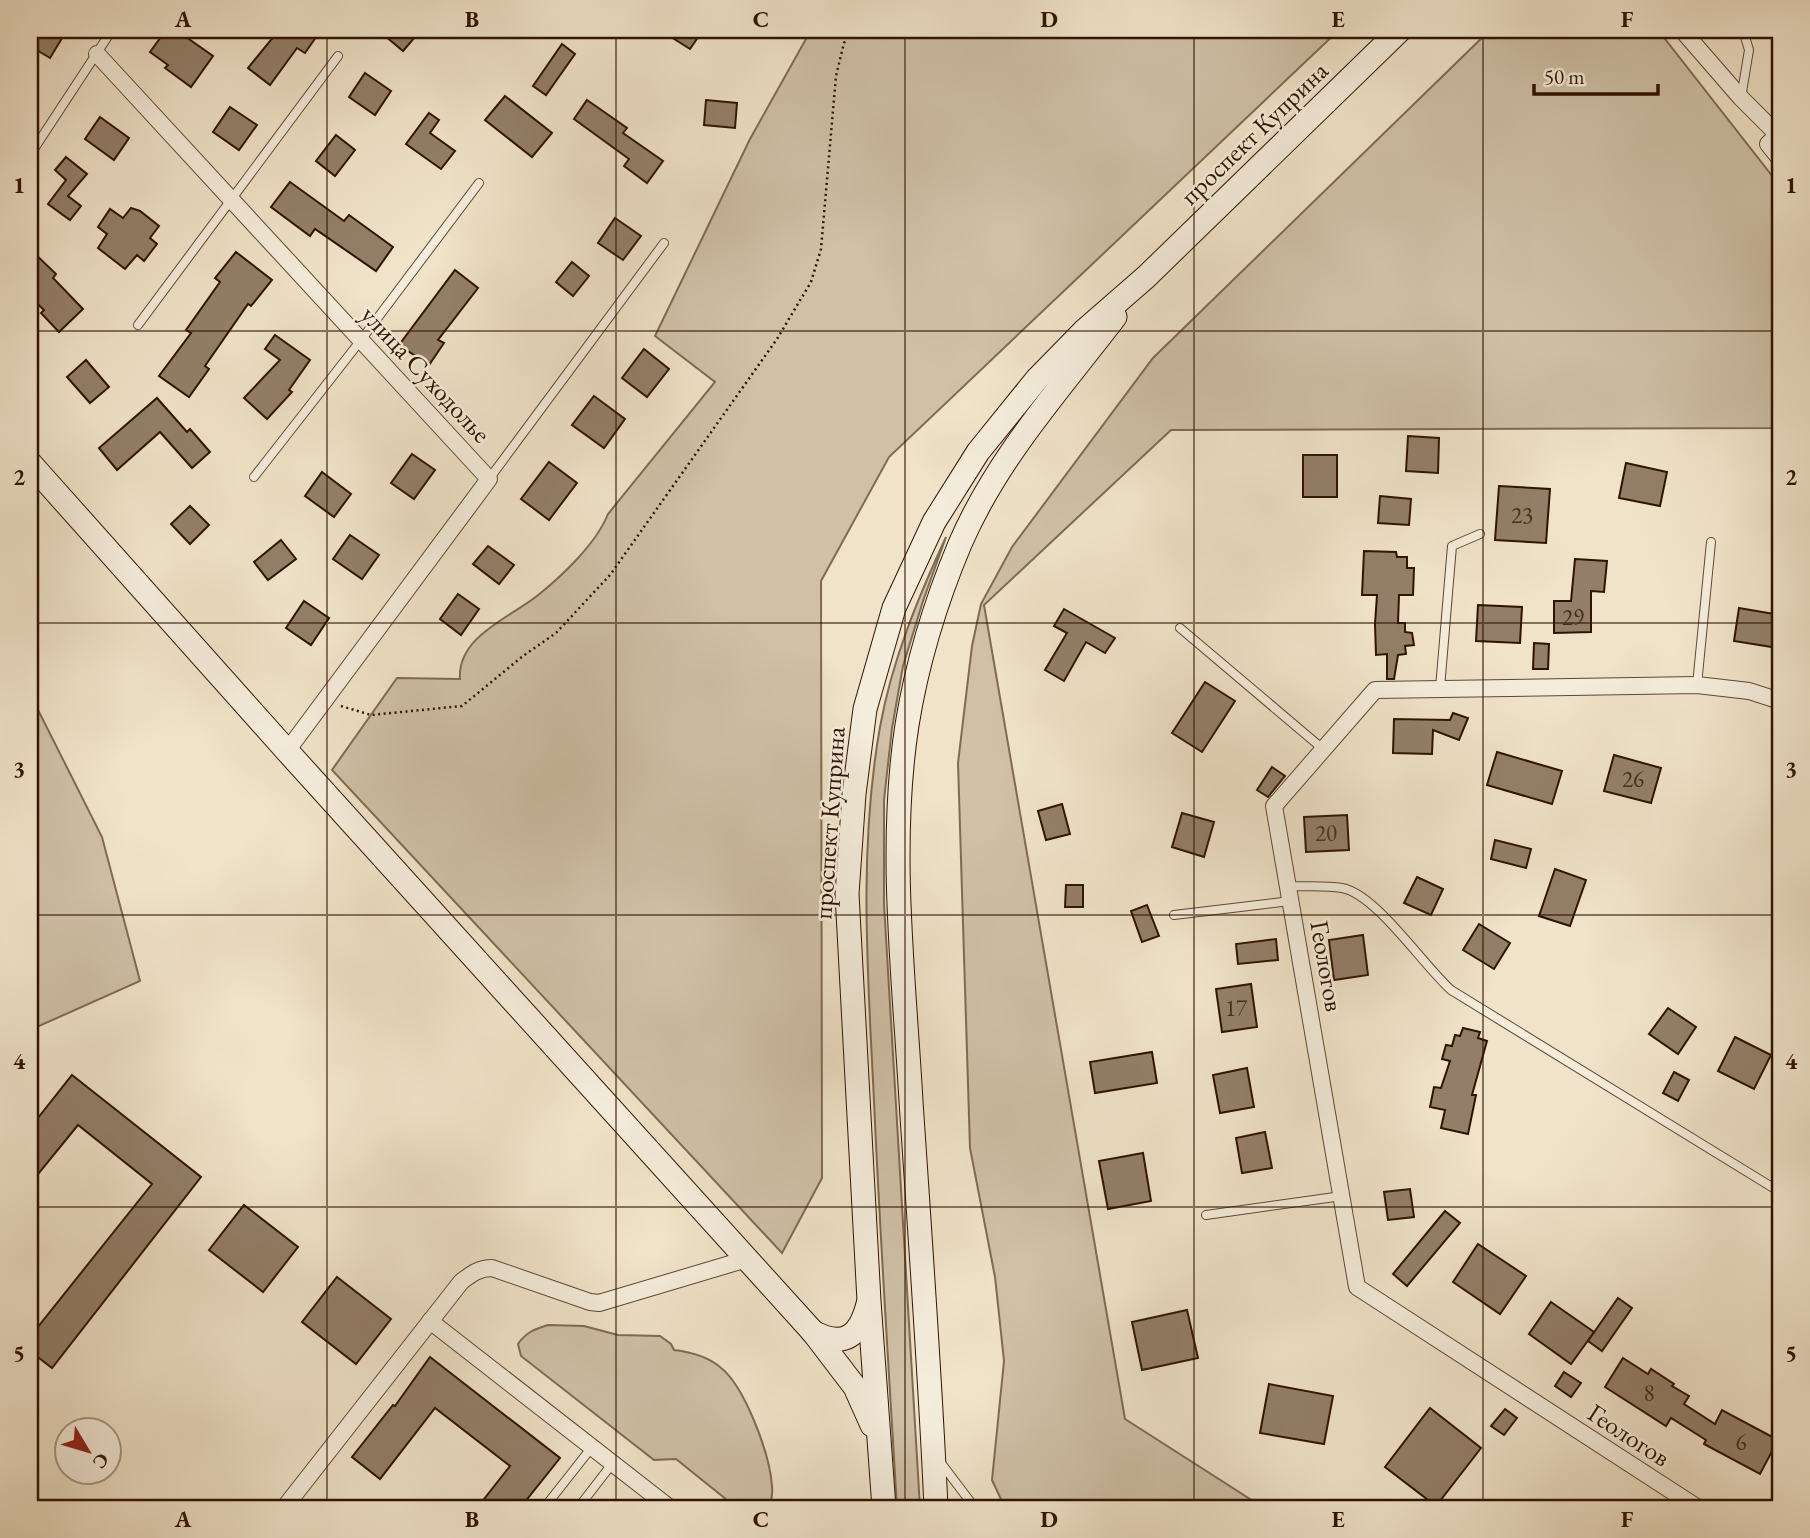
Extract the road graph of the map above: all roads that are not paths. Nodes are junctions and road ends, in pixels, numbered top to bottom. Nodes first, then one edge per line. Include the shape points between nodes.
1 (112, 30) edge
2 (1400, 30) edge
3 (1682, 30) edge
4 (1743, 30) edge
5 (97, 54) junction
6 (338, 55) dead end
7 (1741, 98) junction
8 (1779, 136) edge
9 (30, 155) edge
10 (1780, 159) edge
11 (478, 183) dead end
12 (232, 199) junction
13 (664, 243) dead end
14 (1146, 276) junction
15 (138, 325) dead end
16 (361, 340) junction
17 (30, 463) edge
18 (254, 477) dead end
19 (489, 479) junction
20 (1480, 534) dead end
21 (1711, 542) dead end
22 (1180, 628) dead end
23 (1697, 685) junction
24 (1440, 688) junction
25 (1780, 701) edge
26 (1324, 749) junction
27 (287, 751) junction
28 (1289, 893) junction
29 (1174, 915) dead end
30 (1780, 1192) edge
31 (1342, 1196) junction
32 (1206, 1215) dead end
33 (747, 1259) junction
34 (869, 1301) junction
35 (430, 1321) junction
36 (813, 1332) junction
37 (592, 1447) junction
38 (933, 1454) junction
39 (881, 1456) junction
40 (612, 1464) junction
41 (284, 1508) edge
42 (544, 1508) edge
43 (578, 1508) edge
44 (670, 1508) edge
45 (884, 1508) edge
46 (936, 1508) edge
47 (975, 1508) edge
48 (1698, 1508) edge

1 - 5 lane
2 - 14 main road, проспект Куприна
3 - 7 street
4 - 7 lane via 1749,50
5 - 9 lane
5 - 12 street, улица Суходолье
6 - 12 lane
7 - 8 street
8 - 10 street via 1768,144
11 - 16 lane
12 - 15 lane
12 - 16 street, улица Суходолье
13 - 19 lane
14 - 34 main road, проспект Куприна via 1037,379 978,452 934,522 894,608 865,709 853,794 847,894
14 - 38 main road, проспект Куприна via 1049,398 995,479 961,542 930,626 907,724 900,810 900,913
16 - 18 lane
16 - 19 street, улица Суходолье
17 - 27 main road
19 - 27 street, улица Суходолье
20 - 24 lane via 1452,547
21 - 23 lane
22 - 26 lane
23 - 24 street, Геологов
23 - 25 street, Геологов via 1749,691
24 - 26 street, Геологов via 1375,690
26 - 28 street, Геологов via 1274,806
27 - 33 main road
28 - 29 lane
28 - 30 lane via 1344,888 1375,906 1451,990
28 - 31 street, Геологов
31 - 32 lane
31 - 48 street, Геологов via 1357,1287
33 - 35 street via 599,1303 484,1268 461,1282
33 - 36 main road
34 - 36 main road via 864,1318 846,1339
34 - 39 main road, проспект Куприна
35 - 37 street
35 - 41 street
36 - 39 main road via 855,1387 870,1416
37 - 40 street
37 - 42 lane
38 - 46 main road, проспект Куприна
38 - 47 lane
39 - 45 main road, проспект Куприна
40 - 43 lane
40 - 44 street

